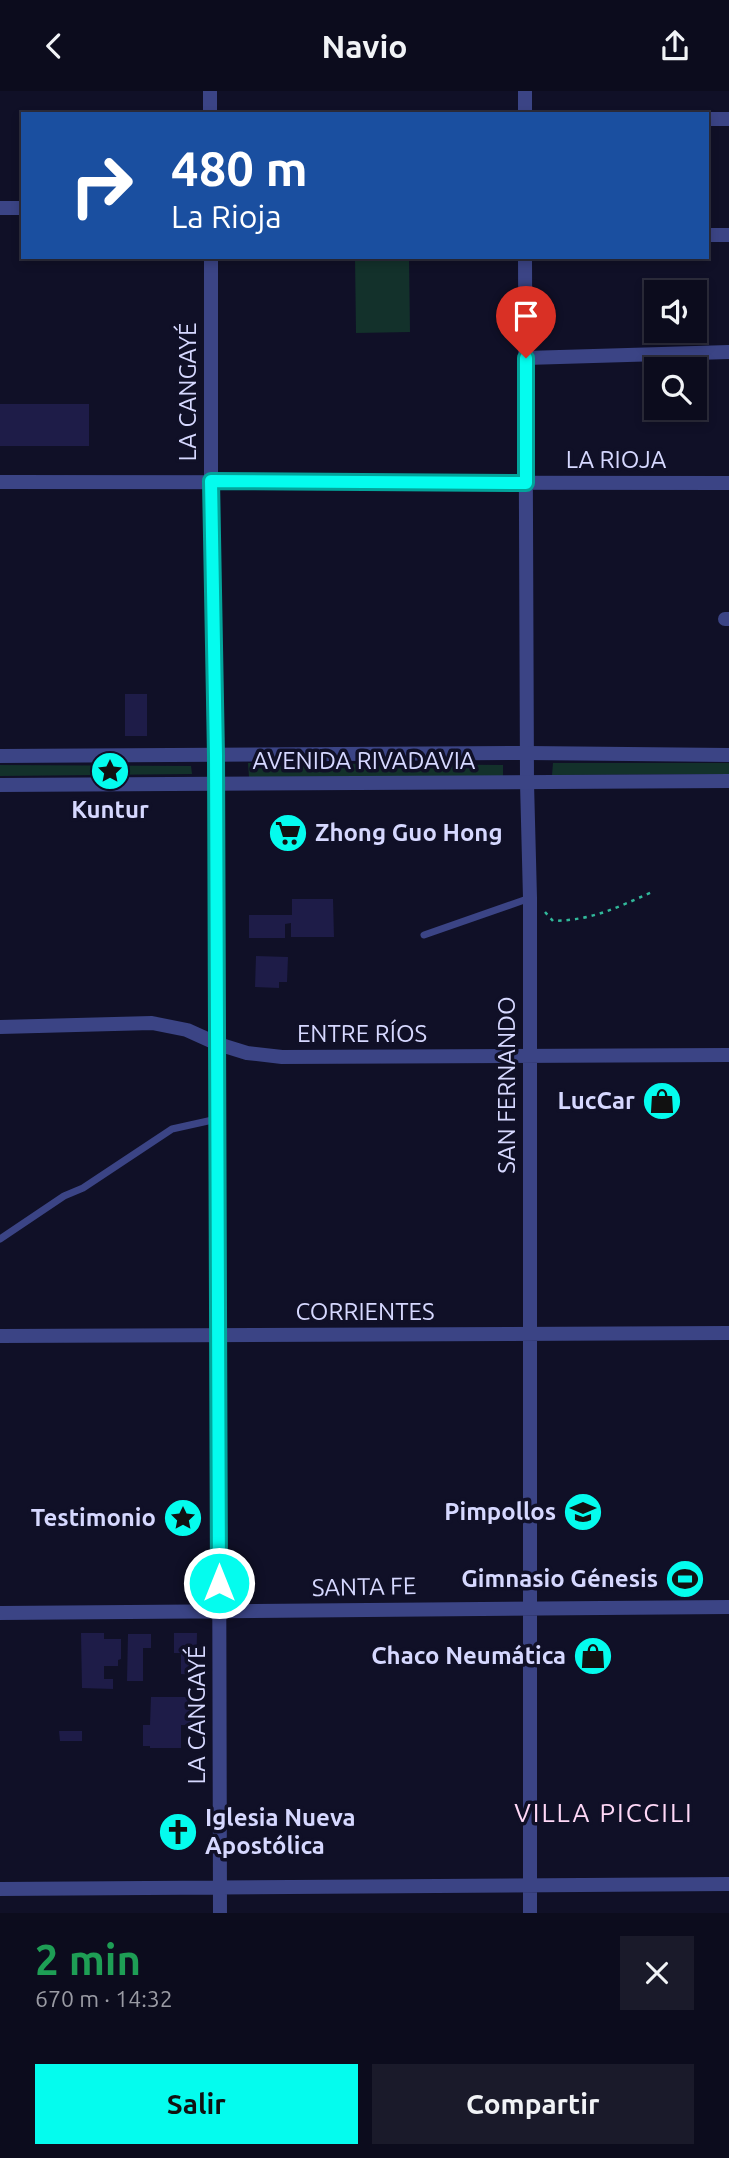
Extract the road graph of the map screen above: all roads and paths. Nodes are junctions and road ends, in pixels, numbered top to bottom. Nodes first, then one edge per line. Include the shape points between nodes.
1 (210, 91) edge
2 (525, 91) edge
3 (210, 112) edge
4 (525, 112) edge
5 (709, 119) edge
6 (729, 119) edge
7 (0, 208) edge
8 (21, 208) edge
9 (709, 235) edge
10 (729, 235) edge
11 (211, 259) edge
12 (526, 259) edge
13 (729, 352) edge
14 (526, 358) junction
15 (211, 481) junction
16 (0, 482) edge
17 (729, 482) edge
18 (526, 483) junction
19 (528, 753) junction
20 (216, 755) junction
21 (729, 755) edge
22 (0, 756) edge
23 (729, 781) edge
24 (527, 783) junction
25 (0, 785) edge
26 (216, 785) junction
27 (652, 892) dead end
28 (530, 898) junction
29 (424, 935) dead end
30 (0, 1027) edge
31 (218, 1044) junction
32 (529, 1055) junction
33 (729, 1055) edge
34 (217, 1119) junction
35 (0, 1239) edge
36 (729, 1333) edge
37 (219, 1335) junction
38 (530, 1335) junction
39 (0, 1336) edge
40 (729, 1607) edge
41 (529, 1608) junction
42 (219, 1611) junction
43 (0, 1613) edge
44 (530, 1884) junction
45 (729, 1884) edge
46 (220, 1888) junction
47 (0, 1889) edge
48 (220, 1913) edge
49 (530, 1913) edge

1 - 3 street
2 - 4 street
5 - 6 street
7 - 8 street
9 - 10 street
11 - 15 street, LA CANGAYÉ
12 - 14 street, SAN FERNANDO
13 - 14 street
14 - 18 street, SAN FERNANDO
15 - 16 street, LA RIOJA
15 - 18 street, LA RIOJA
15 - 20 street, LA CANGAYÉ
17 - 18 street, LA RIOJA
18 - 19 street, SAN FERNANDO
19 - 20 street, AVENIDA RIVADAVIA
19 - 21 street, AVENIDA RIVADAVIA
19 - 24 street, SAN FERNANDO
20 - 22 street, AVENIDA RIVADAVIA
20 - 26 street, LA CANGAYÉ
23 - 24 street, AVENIDA RIVADAVIA
24 - 26 street, AVENIDA RIVADAVIA
24 - 28 street, SAN FERNANDO
25 - 26 street, AVENIDA RIVADAVIA
26 - 31 street, LA CANGAYÉ
27 - 28 path via 580,920 554,921
28 - 29 lane
28 - 32 street, SAN FERNANDO
30 - 31 street, ENTRE RÍOS via 152,1023 187,1030
31 - 32 street, ENTRE RÍOS via 282,1057
31 - 34 street, LA CANGAYÉ
32 - 33 street, ENTRE RÍOS
32 - 38 street, SAN FERNANDO
34 - 35 lane via 172,1129
34 - 37 street, LA CANGAYÉ
36 - 38 street, CORRIENTES
37 - 38 street, CORRIENTES
37 - 39 street, CORRIENTES
37 - 42 street, LA CANGAYÉ
38 - 41 street, SAN FERNANDO
40 - 41 street, SANTA FE
41 - 42 street, SANTA FE
41 - 44 street, SAN FERNANDO
42 - 43 street, SANTA FE
42 - 46 street, LA CANGAYÉ
44 - 45 street
44 - 46 street
44 - 49 street, SAN FERNANDO
46 - 47 street
46 - 48 street, LA CANGAYÉ

